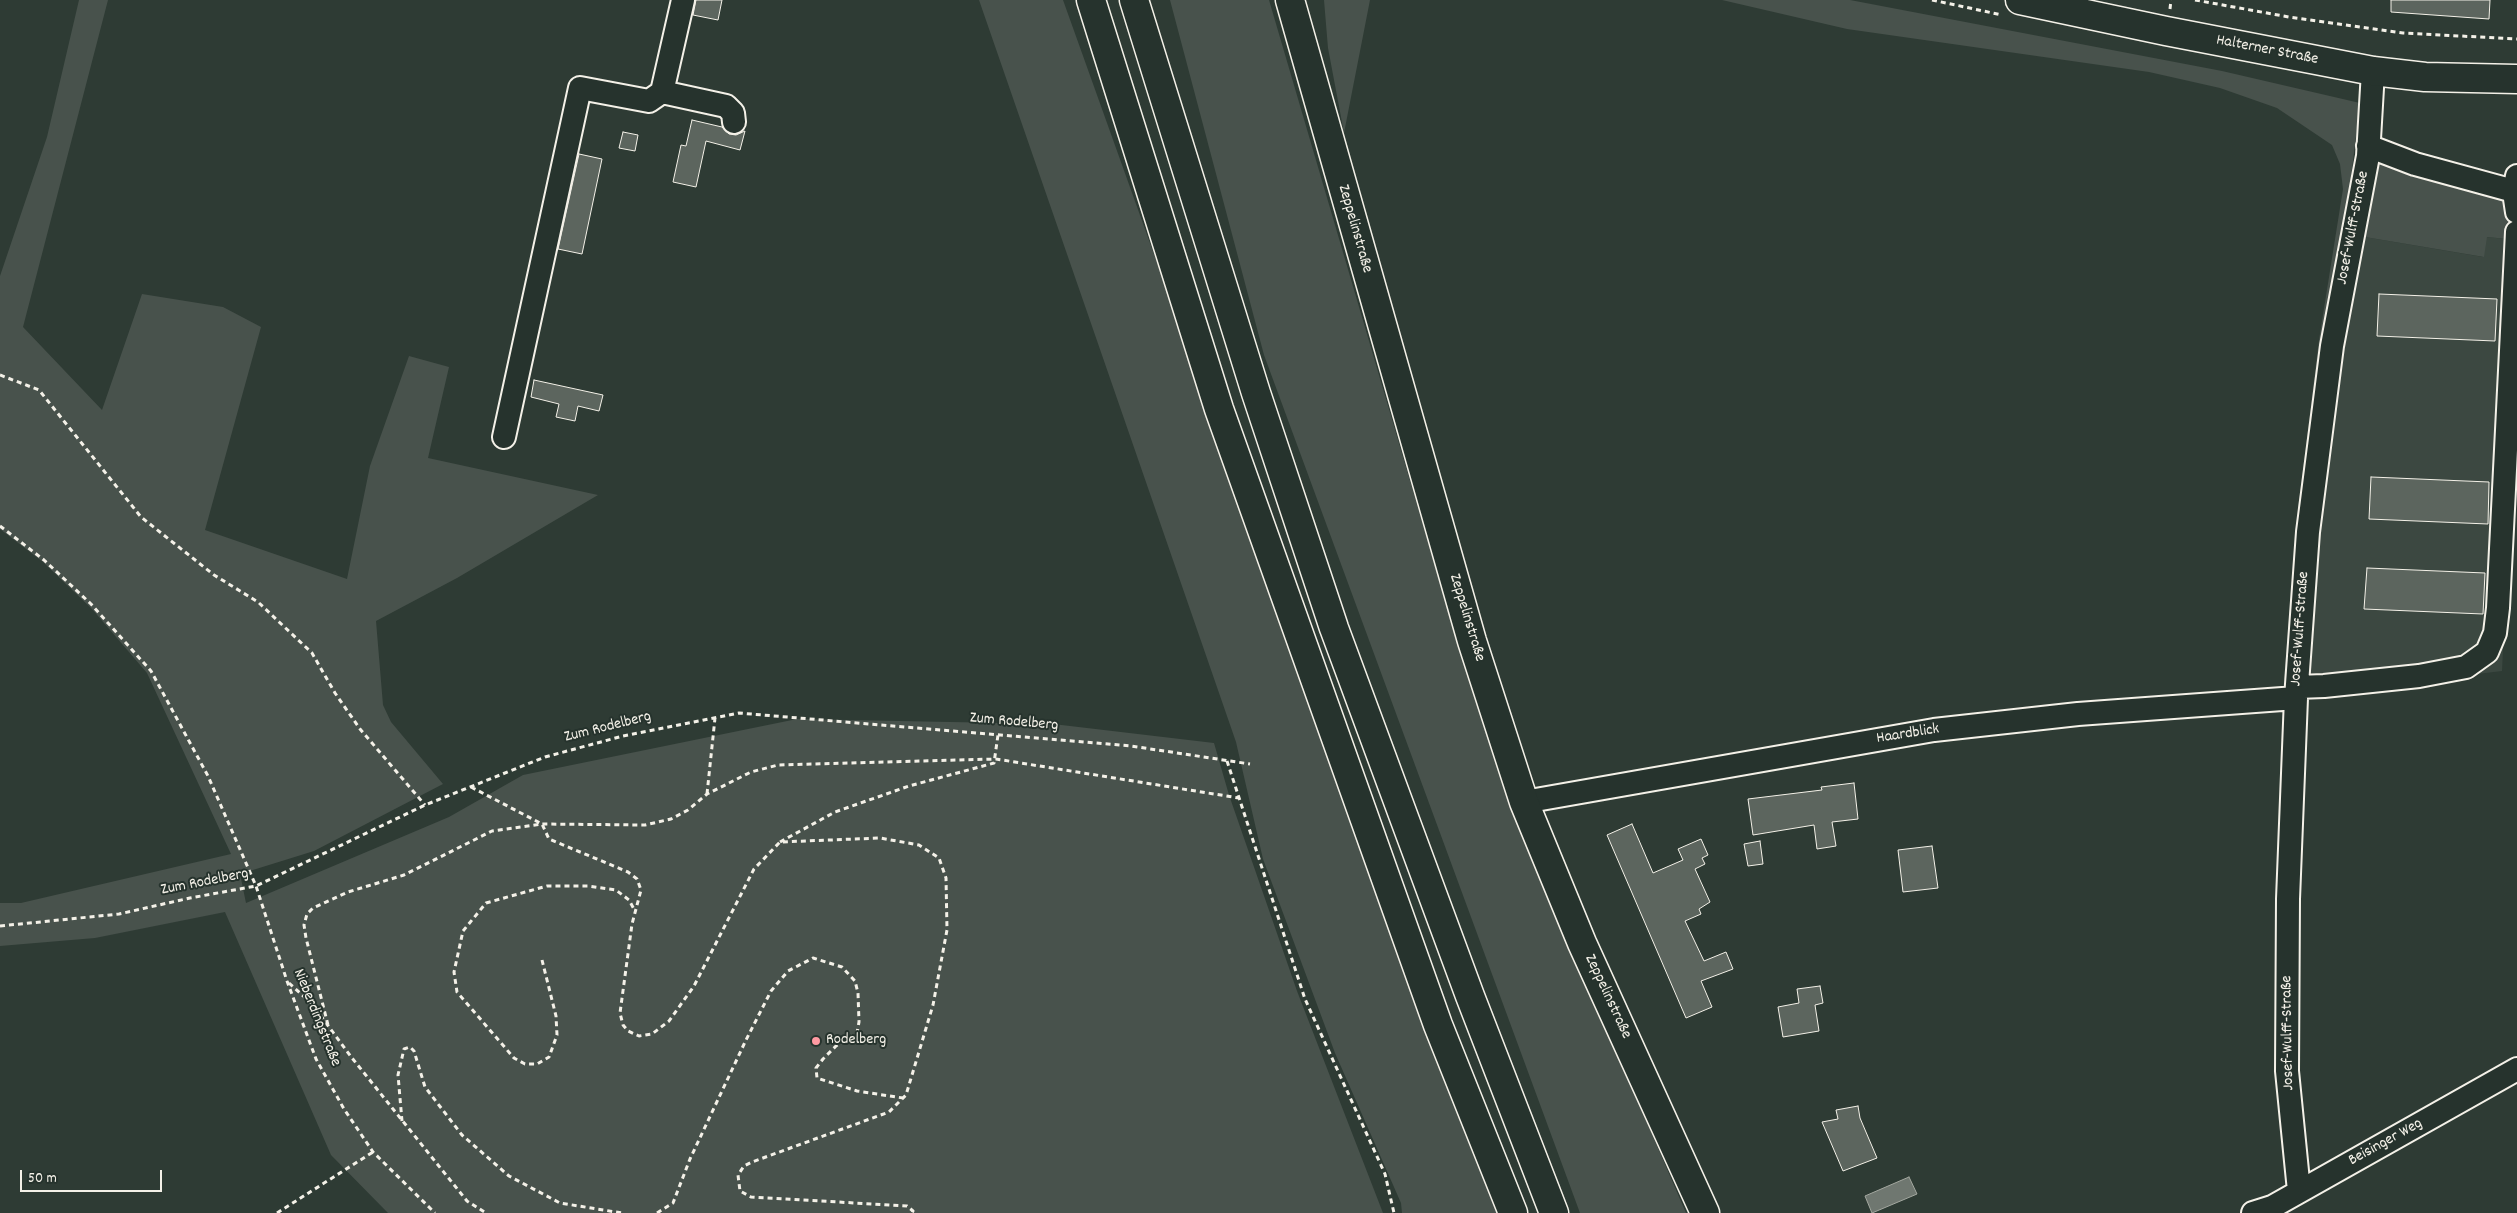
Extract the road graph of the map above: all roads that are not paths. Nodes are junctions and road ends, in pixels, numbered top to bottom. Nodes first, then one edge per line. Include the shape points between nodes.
1 (682, 0) edge
2 (1091, 0) edge
3 (1134, 0) edge
4 (1290, 0) edge
5 (2020, 0) edge
6 (2373, 71) junction
7 (2517, 79) edge
8 (662, 92) junction
9 (734, 122) dead end
10 (2368, 146) junction
11 (2516, 193) edge
12 (2517, 232) edge
13 (504, 437) dead end
14 (2297, 692) junction
15 (1524, 802) junction
16 (2517, 1069) edge
17 (2299, 1191) junction
18 (2266, 1211) edge
19 (1512, 1213) edge
20 (1554, 1213) edge
21 (1705, 1213) edge

1 - 8 street
2 - 19 main road via 1219,409 1438,1025
3 - 20 main road via 1241,348 1334,628
4 - 15 main road, Zeppelinstraße via 1472,641
5 - 6 main road, Halterner Straße via 2166,32
6 - 7 main road, Halterner Straße via 2425,77
6 - 10 street, Josef-Wulff-Straße
8 - 9 street via 726,106 733,113
8 - 13 street via 649,101 580,88
10 - 11 street via 2415,164
10 - 14 street, Josef-Wulff-Straße via 2332,346 2308,532
12 - 14 street, Haardblick via 2498,608 2495,633 2487,652 2466,667
14 - 15 street, Haardblick via 1934,730
14 - 17 street, Josef-Wulff-Straße via 2288,899 2287,1071
15 - 21 main road, Zeppelinstraße via 1582,943
16 - 17 street, Beisinger Weg
17 - 18 street, Beisinger Weg

